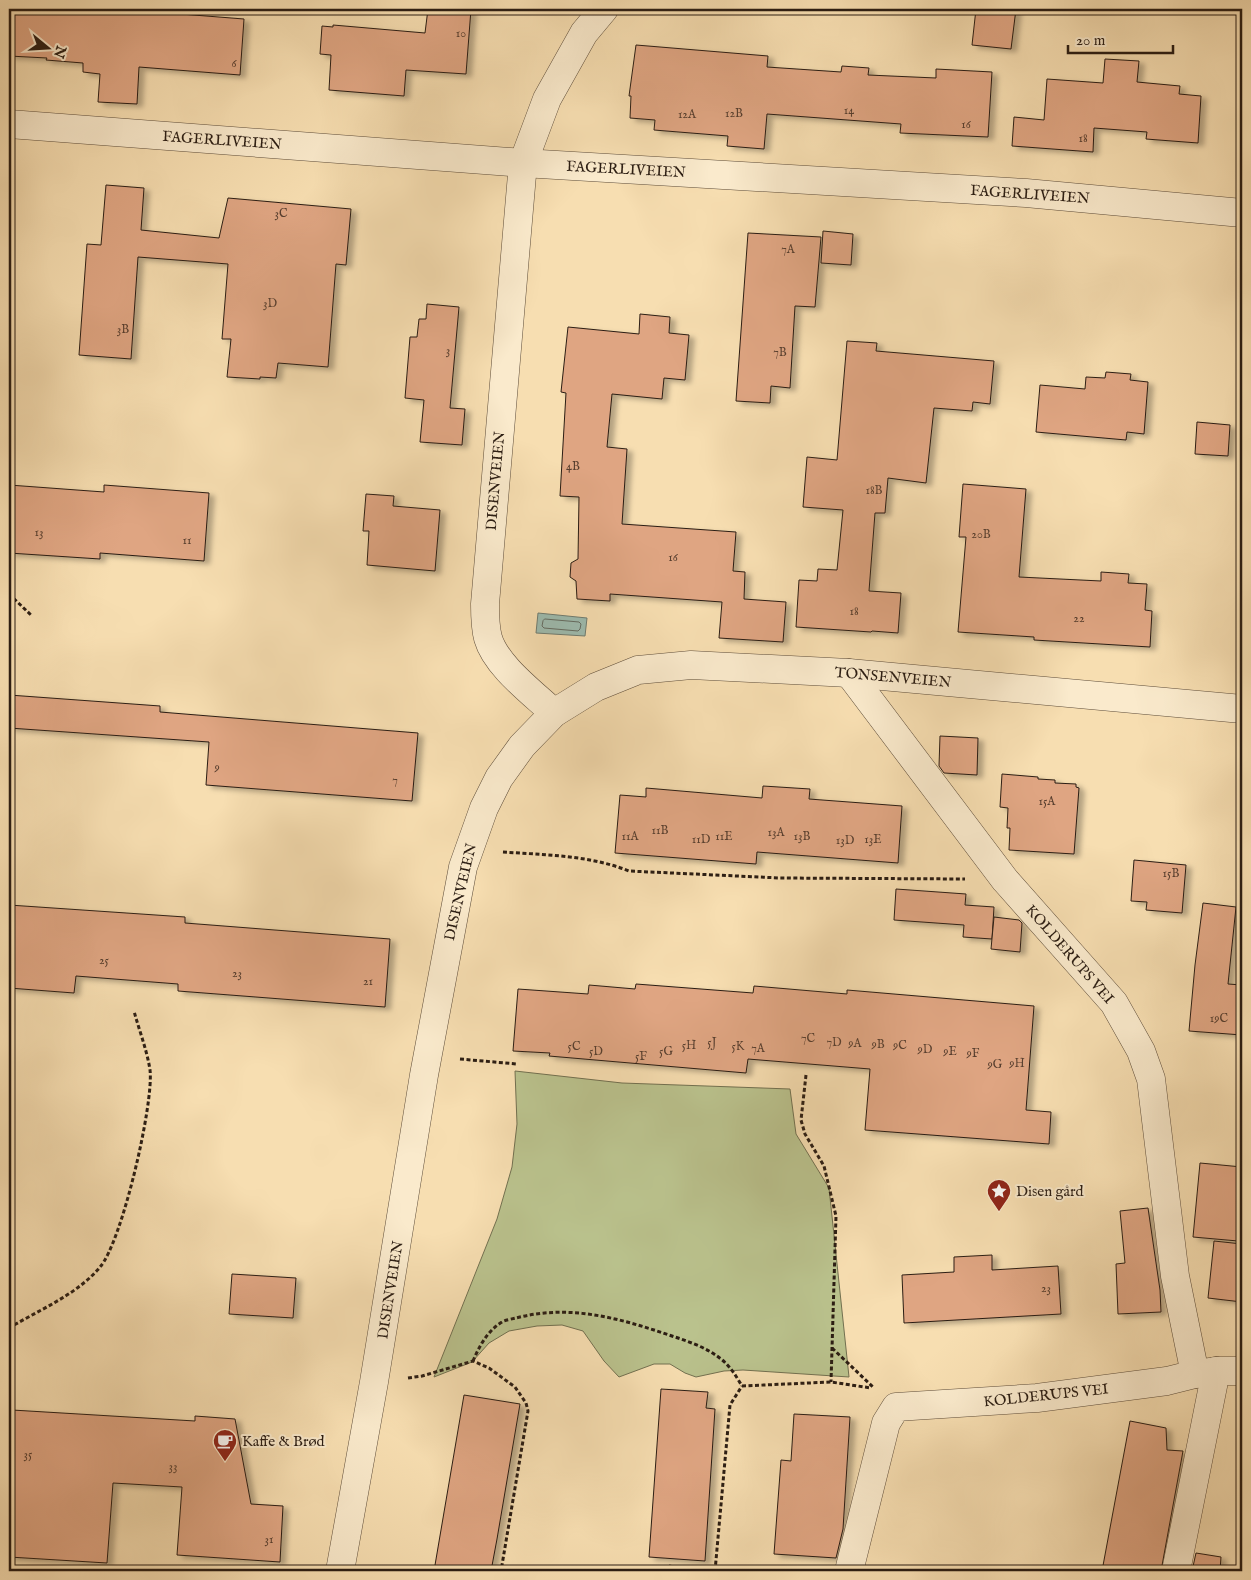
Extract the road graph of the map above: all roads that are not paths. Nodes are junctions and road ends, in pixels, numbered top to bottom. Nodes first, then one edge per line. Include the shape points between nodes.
1 (604, 9) edge
2 (9, 124) edge
3 (523, 163) junction
4 (1242, 213) edge
5 (850, 673) junction
6 (1242, 709) edge
7 (554, 713) junction
8 (1218, 1372) edge
9 (340, 1571) edge
10 (849, 1571) edge
11 (1176, 1571) edge

1 - 3 street, DISENVEIEN via 584,33 546,99
2 - 3 street, FAGERLIVEIEN
3 - 4 street, FAGERLIVEIEN via 1026,193
3 - 7 street, DISENVEIEN via 485,622 494,653 503,665
5 - 6 street, TONSENVEIEN
5 - 7 street, TONSENVEIEN via 691,665 638,670 596,687
5 - 8 street, KOLDERUPS VEI via 1005,880 1114,1002 1141,1051 1151,1079 1175,1276
7 - 9 street, DISENVEIEN via 522,746 500,778 463,867 424,1075
8 - 10 street, KOLDERUPS VEI via 1037,1398 896,1407 886,1423
8 - 11 street

